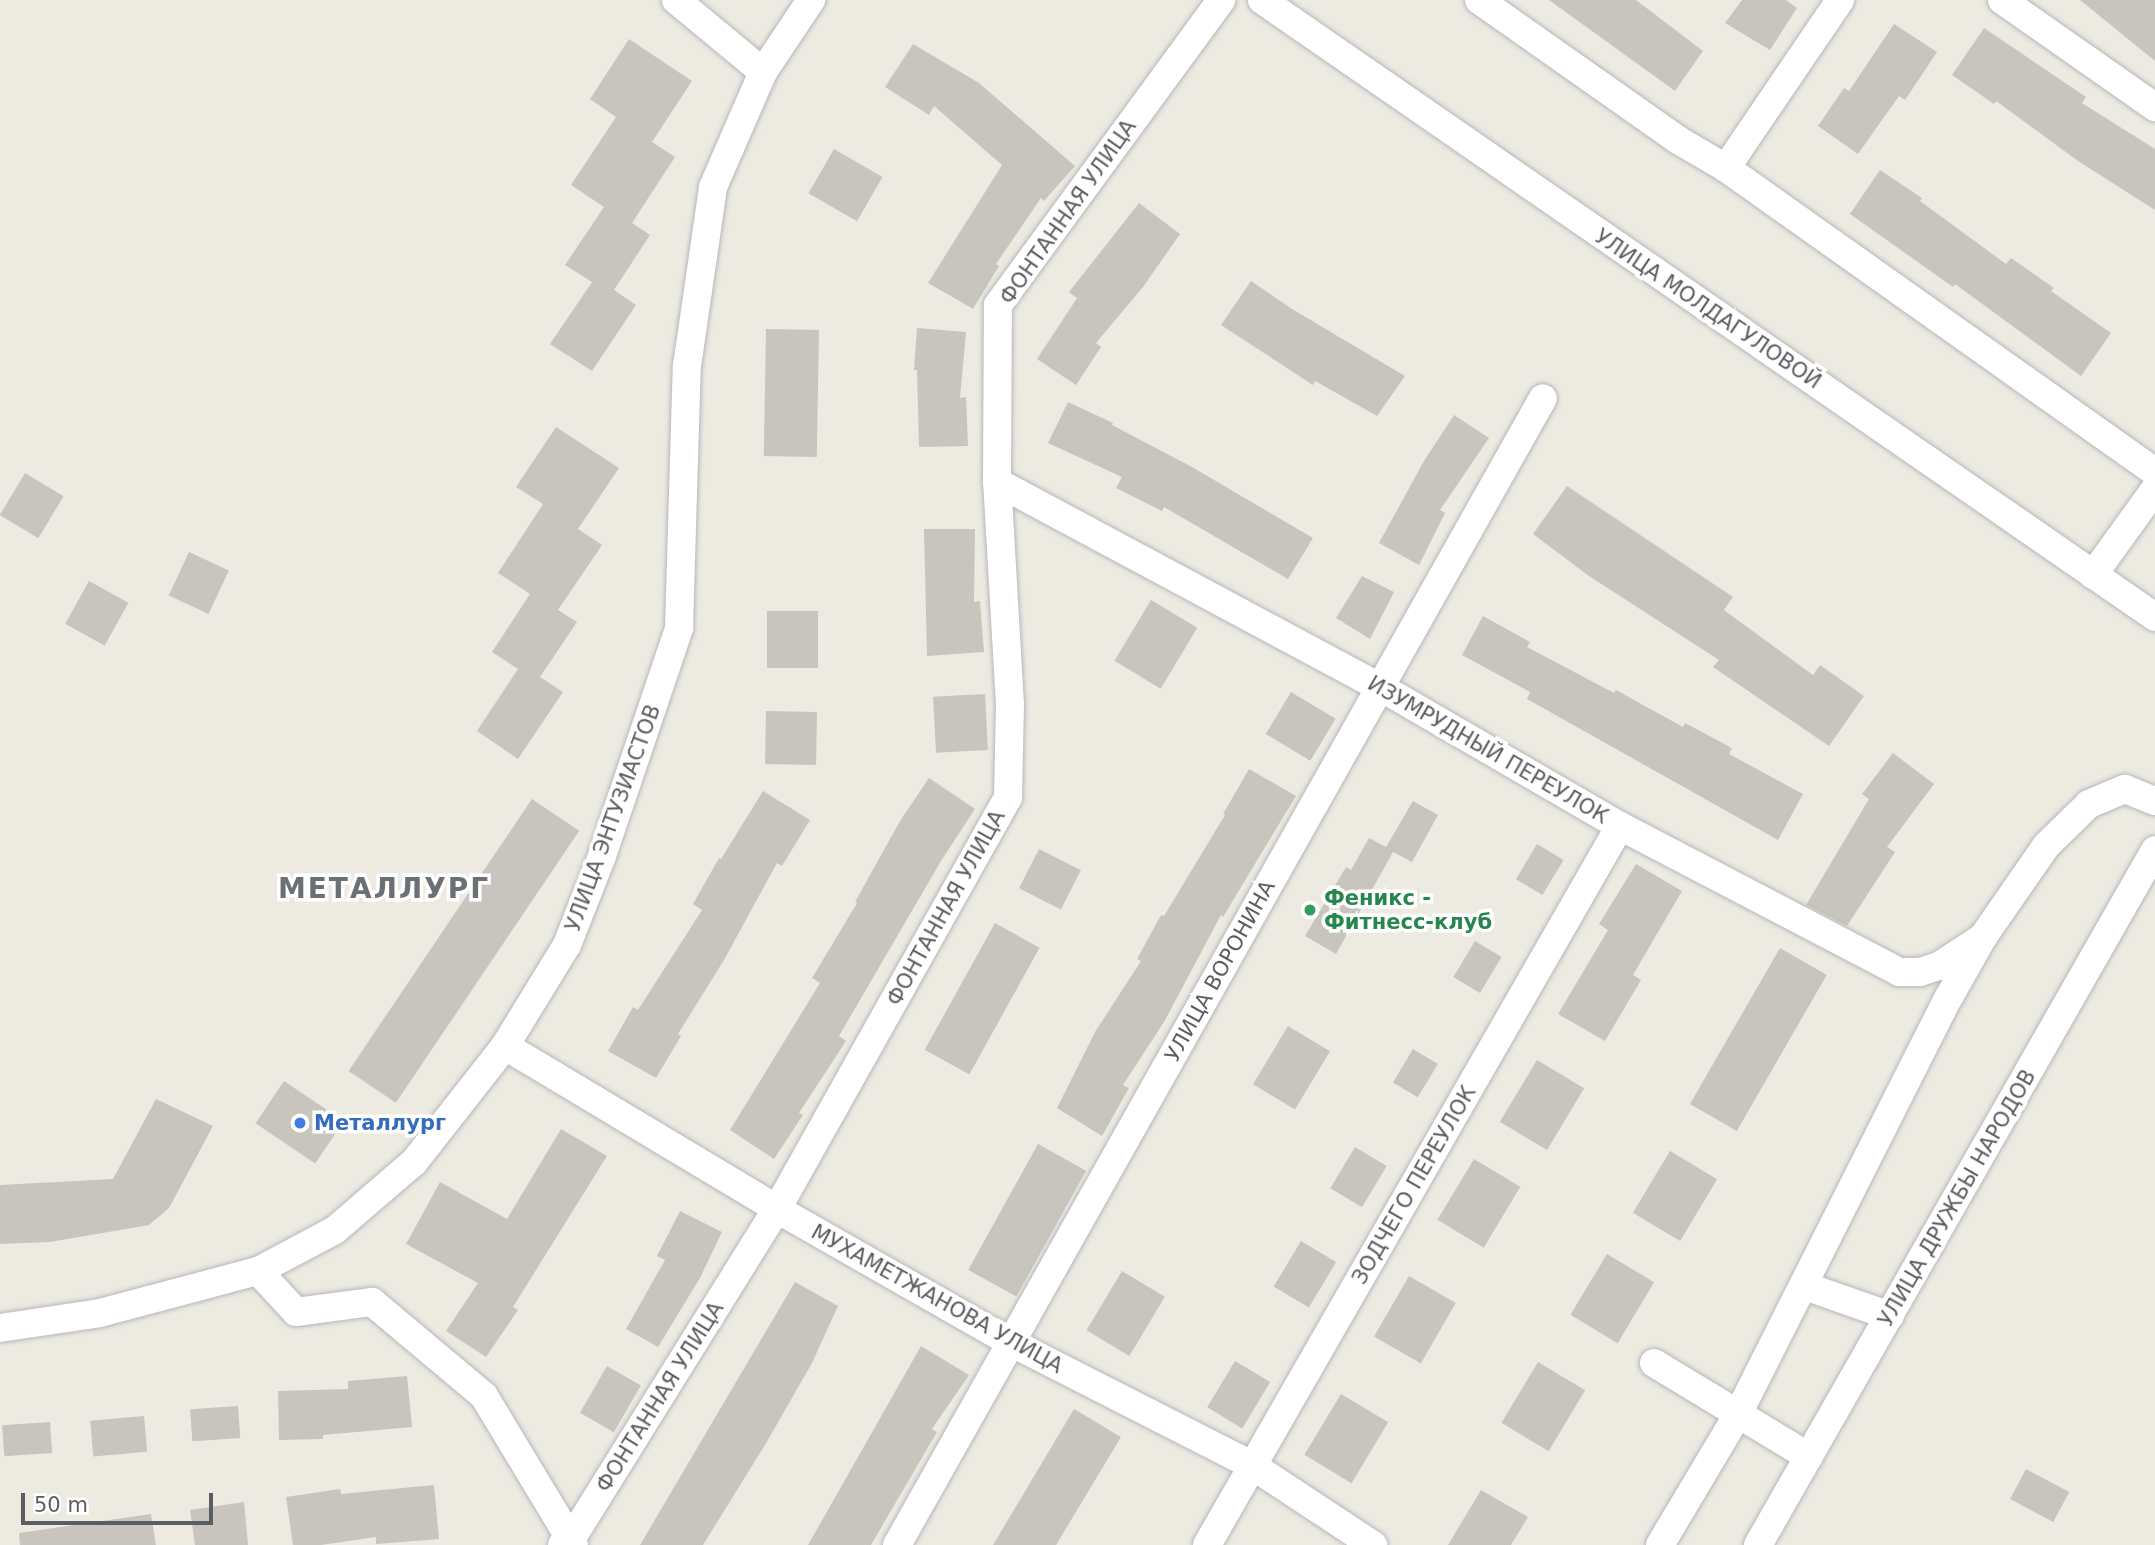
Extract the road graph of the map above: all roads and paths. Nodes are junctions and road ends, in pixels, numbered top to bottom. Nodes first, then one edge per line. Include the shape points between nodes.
1 (676, 0) edge
2 (811, 0) edge
3 (1221, 0) edge
4 (1262, 0) edge
5 (1479, 0) edge
6 (1840, 0) edge
7 (2002, 0) edge
8 (763, 72) junction
9 (2155, 107) edge
10 (1726, 168) junction
11 (1543, 398) dead end
12 (2155, 472) edge
13 (997, 482) junction
14 (2155, 489) edge
15 (2093, 575) junction
16 (2155, 617) edge
17 (1380, 687) junction
18 (2155, 801) edge
19 (1620, 826) junction
20 (2155, 850) edge
21 (1983, 937) junction
22 (505, 1046) junction
23 (777, 1209) junction
24 (258, 1271) junction
25 (1805, 1286) junction
26 (1890, 1316) junction
27 (0, 1328) edge
28 (1010, 1342) junction
29 (1654, 1363) dead end
30 (1738, 1413) junction
31 (1809, 1457) junction
32 (1252, 1466) junction
33 (569, 1544) edge
34 (897, 1545) edge
35 (1207, 1545) edge
36 (1373, 1545) edge
37 (1660, 1545) edge
38 (1758, 1545) edge

1 - 8 street
2 - 8 street, УЛИЦА ЭНТУЗИАСТОВ
3 - 13 street, ФОНТАННАЯ УЛИЦА via 998,305
4 - 15 street, УЛИЦА МОЛДАГУЛОВОЙ
5 - 10 street via 1678,140
6 - 10 street
7 - 9 street
8 - 22 street, УЛИЦА ЭНТУЗИАСТОВ via 713,187 687,366 679,628 567,945
10 - 12 street
11 - 17 street, УЛИЦА ВОРОНИНА
13 - 17 street, ИЗУМРУДНЫЙ ПЕРЕУЛОК
13 - 23 street, ФОНТАННАЯ УЛИЦА via 1010,705 1008,798
14 - 15 street
15 - 16 street, УЛИЦА МОЛДАГУЛОВОЙ
17 - 19 street, ИЗУМРУДНЫЙ ПЕРЕУЛОК
17 - 28 street, УЛИЦА ВОРОНИНА
18 - 21 street via 2125,789 2089,804 2046,846
19 - 21 street, ИЗУМРУДНЫЙ ПЕРЕУЛОК via 1899,972 1939,966
19 - 32 street, ЗОДЧЕГО ПЕРЕУЛОК
20 - 26 street, УЛИЦА ДРУЖБЫ НАРОДОВ
21 - 25 street
22 - 23 street, МУХАМЕТЖАНОВА УЛИЦА
22 - 24 street, УЛИЦА ЭНТУЗИАСТОВ via 414,1162 388,1188 335,1230
23 - 28 street, МУХАМЕТЖАНОВА УЛИЦА
23 - 33 street, ФОНТАННАЯ УЛИЦА
24 - 27 street, УЛИЦА ЭНТУЗИАСТОВ via 100,1313
24 - 33 street via 296,1312 372,1302 484,1395
25 - 26 street
25 - 30 street
26 - 31 street, УЛИЦА ДРУЖБЫ НАРОДОВ
28 - 32 street, МУХАМЕТЖАНОВА УЛИЦА
28 - 34 street, УЛИЦА ВОРОНИНА
29 - 30 street
30 - 31 street
30 - 37 street
31 - 38 street, УЛИЦА ДРУЖБЫ НАРОДОВ
32 - 35 street, ЗОДЧЕГО ПЕРЕУЛОК
32 - 36 street, МУХАМЕТЖАНОВА УЛИЦА

